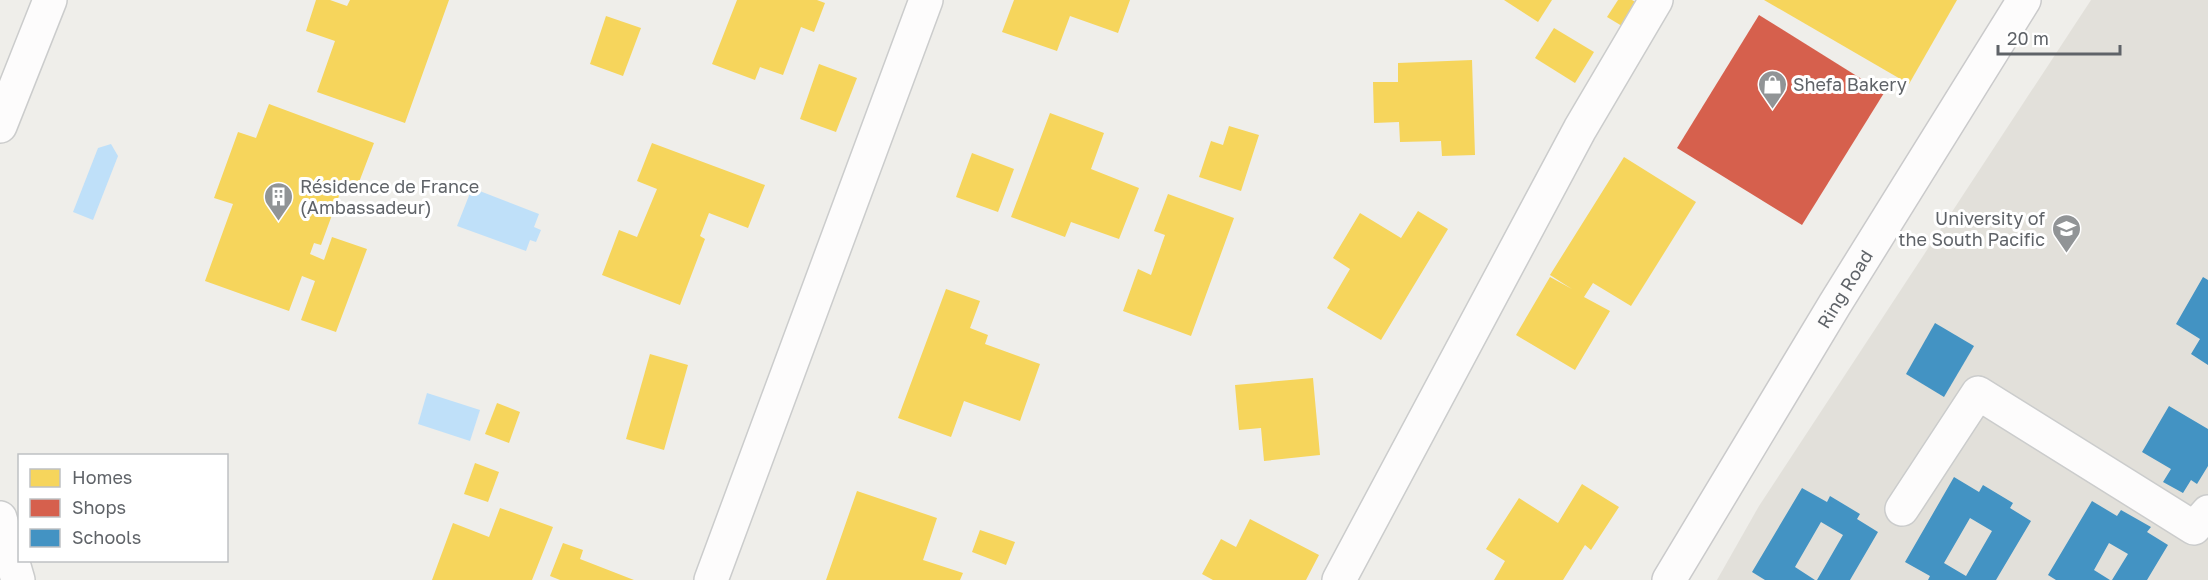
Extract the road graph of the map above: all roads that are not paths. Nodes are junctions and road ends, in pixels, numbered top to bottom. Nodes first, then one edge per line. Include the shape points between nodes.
1 (50, 0) edge
2 (926, 0) edge
3 (1656, 0) edge
4 (2024, 0) edge
5 (0, 126) edge
6 (1902, 509) dead end
7 (2208, 512) edge
8 (0, 518) edge
9 (18, 580) edge
10 (711, 580) edge
11 (1339, 580) edge
12 (1669, 580) edge

1 - 5 street
2 - 10 street
3 - 11 street via 1580,129
4 - 12 street, Ring Road
6 - 7 street via 1978,393 2194,528
8 - 9 street

